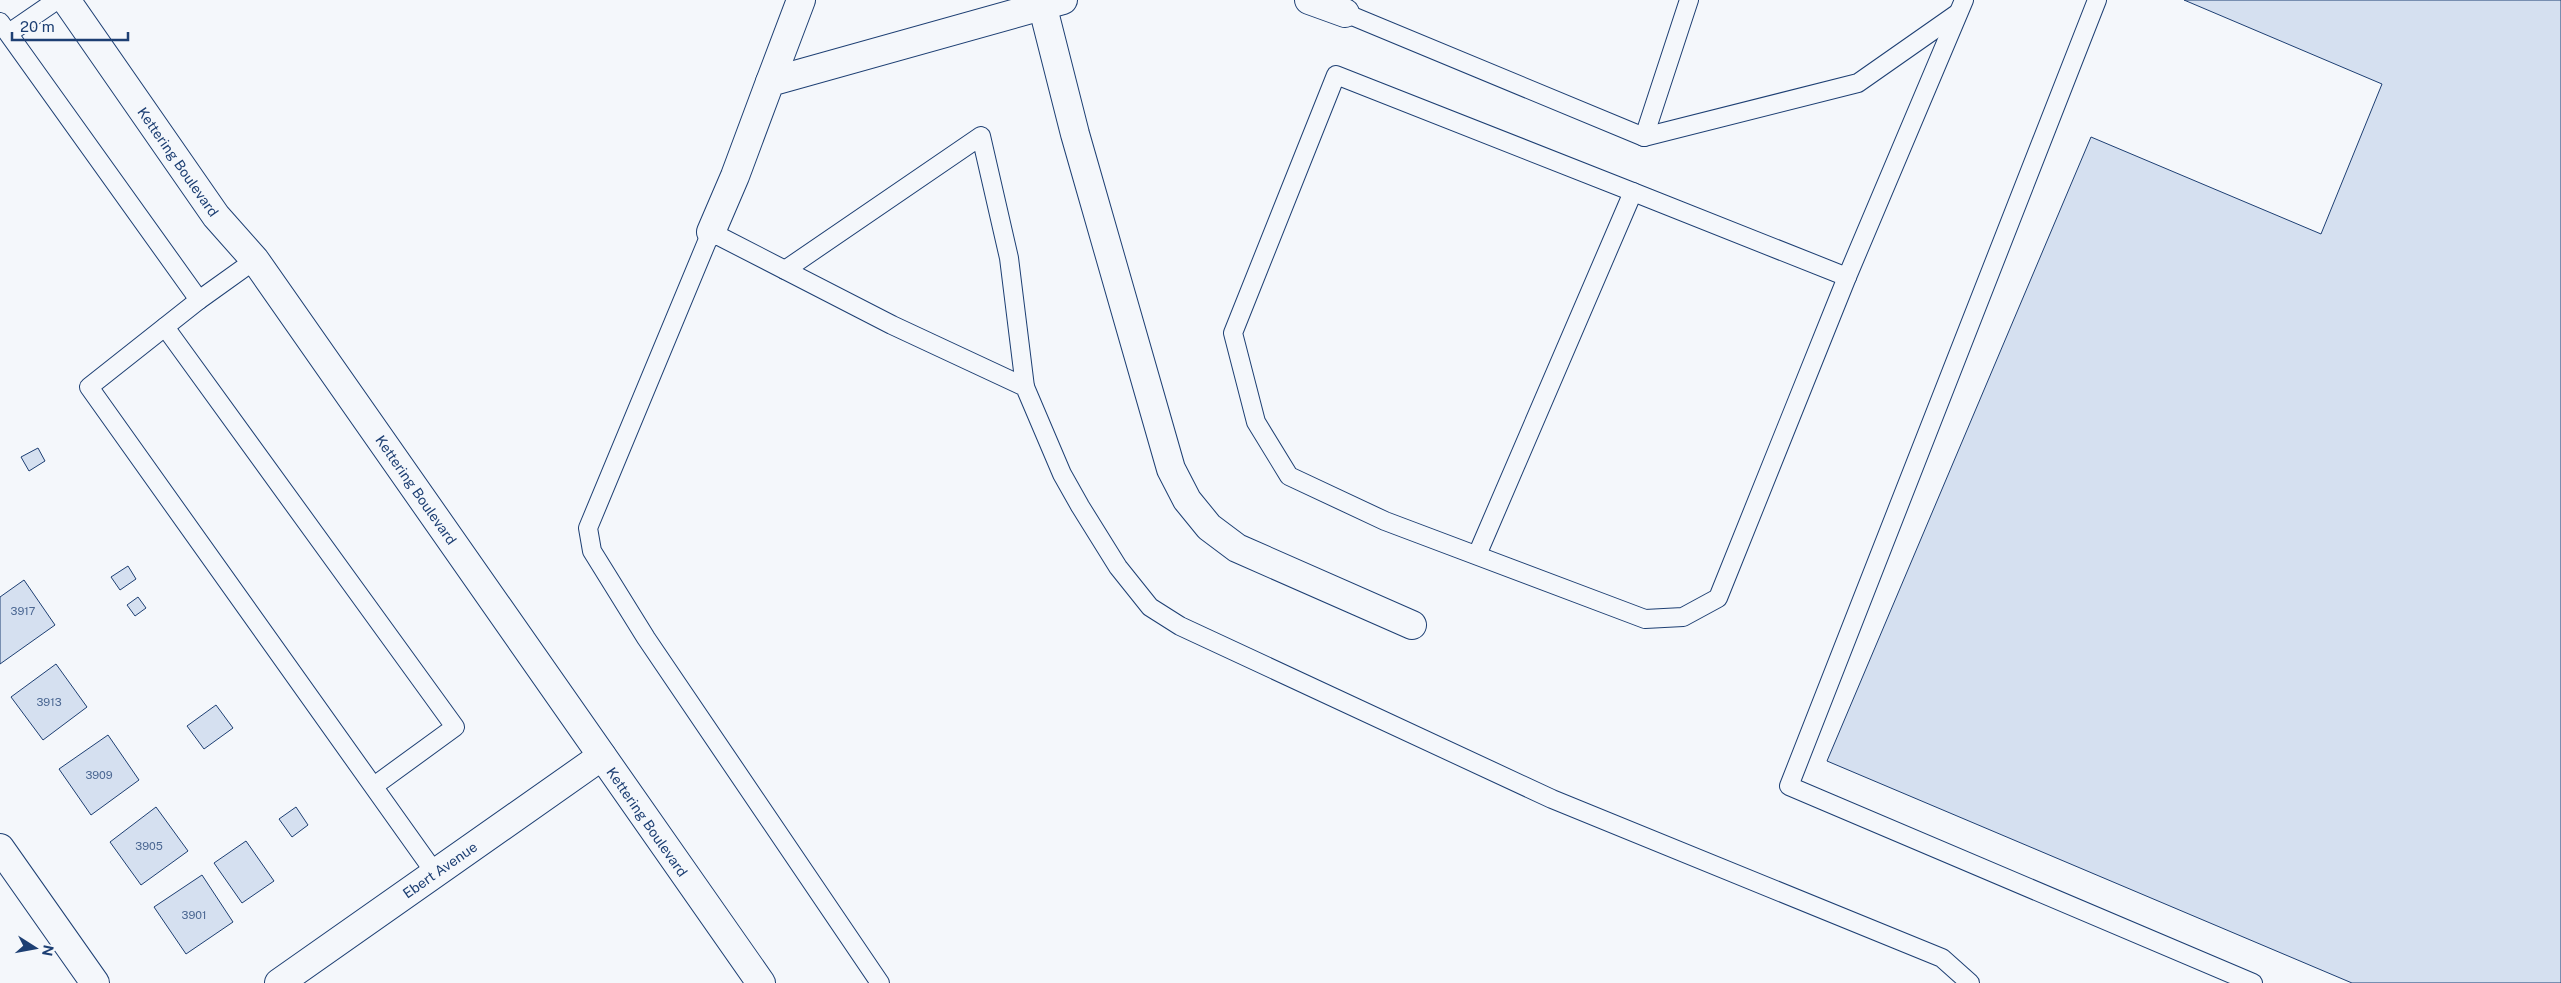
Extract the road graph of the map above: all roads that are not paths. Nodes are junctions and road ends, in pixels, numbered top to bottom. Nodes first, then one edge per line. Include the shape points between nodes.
1 (57, 0) edge
2 (66, 0) edge
3 (801, 0) edge
4 (1310, 0) edge
5 (1690, 0) edge
6 (2097, 0) edge
7 (1049, 1) edge
8 (1961, 6) edge
9 (1345, 13) joint
10 (4, 28) edge
11 (770, 82) junction
12 (1644, 137) junction
13 (1633, 192) junction
14 (712, 232) junction
15 (255, 260) junction
16 (785, 270) junction
17 (1847, 277) junction
18 (199, 300) junction
19 (165, 327) junction
20 (1026, 387) junction
21 (1477, 555) junction
22 (1412, 625) dead end
23 (602, 756) junction
24 (374, 786) junction
25 (0, 848) edge
26 (435, 873) junction
27 (95, 983) edge
28 (279, 983) edge
29 (761, 983) edge
30 (880, 983) edge
31 (1970, 983) edge
32 (2252, 983) edge

1 - 10 lane
2 - 15 street, Kettering Boulevard via 216,216
3 - 11 street
4 - 9 street
5 - 12 lane
6 - 32 lane via 1789,786
7 - 11 street
7 - 22 street via 1075,134 1171,469 1187,500 1210,527 1237,548
8 - 12 lane via 1858,83
8 - 17 lane
9 - 12 lane
10 - 18 lane
11 - 14 street
13 - 17 lane
13 - 21 lane
13 - 21 lane via 1336,75 1233,333 1256,422 1289,476 1385,521
14 - 16 lane
14 - 30 lane via 588,528 592,552 646,638
15 - 18 lane
15 - 23 street, Kettering Boulevard
16 - 20 lane via 892,325
16 - 20 lane via 981,136 1009,258
17 - 21 lane via 1718,598 1683,617 1645,619
18 - 19 lane
19 - 24 lane via 89,387
19 - 24 lane via 454,727
20 - 31 lane via 1062,474 1118,566 1150,607 1180,626 1552,799 1942,958
23 - 26 street, Ebert Avenue
23 - 29 street, Kettering Boulevard
24 - 26 lane
25 - 27 street
26 - 28 street, Ebert Avenue

